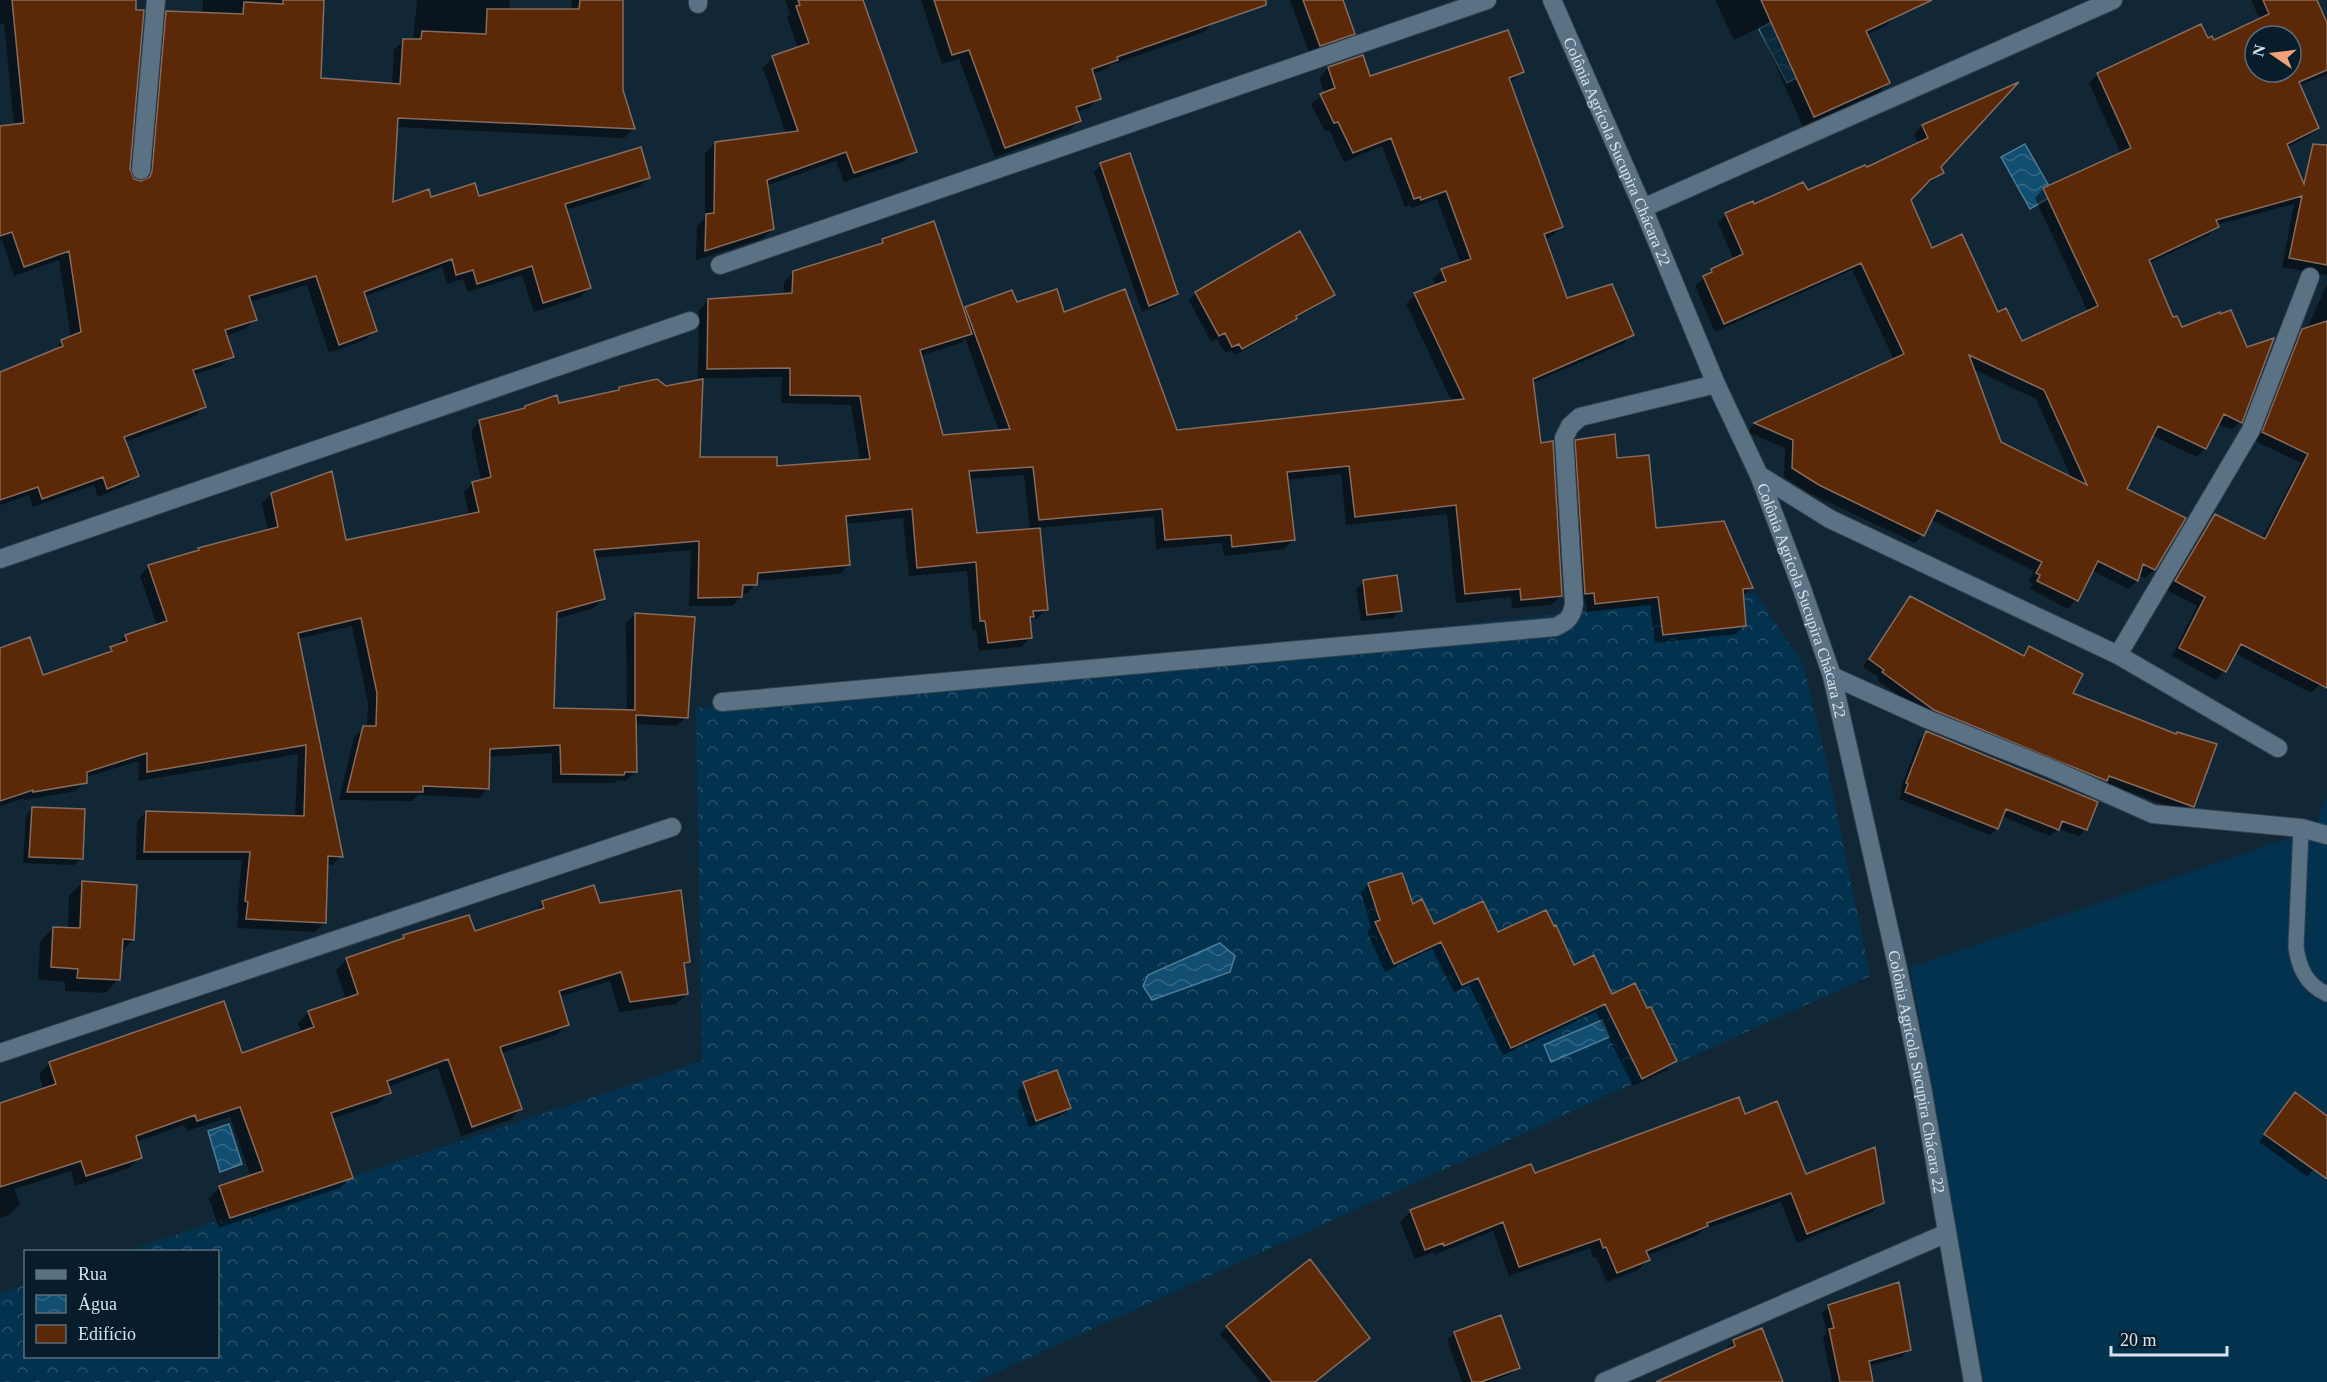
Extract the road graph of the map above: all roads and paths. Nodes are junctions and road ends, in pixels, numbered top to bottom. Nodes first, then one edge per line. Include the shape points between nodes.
1 (156, 0) edge
2 (1487, 0) edge
3 (1552, 0) edge
4 (2113, 0) edge
5 (141, 170) dead end
6 (1643, 208) junction
7 (720, 265) dead end
8 (2310, 277) dead end
9 (690, 321) dead end
10 (1716, 384) junction
11 (1759, 475) junction
12 (0, 559) edge
13 (2118, 655) junction
14 (1832, 675) junction
15 (722, 702) dead end
16 (2278, 748) dead end
17 (672, 827) dead end
18 (2301, 828) junction
19 (2327, 835) edge
20 (2327, 994) edge
21 (0, 1053) edge
22 (1947, 1233) junction
23 (1605, 1382) edge
24 (1973, 1382) edge

1 - 5 street
2 - 7 street
3 - 6 street, Colônia Agrícola Sucupira Chácara 22
4 - 6 street
6 - 10 street, Colônia Agrícola Sucupira Chácara 22
8 - 13 street via 2251,430
9 - 12 street
10 - 11 street, Colônia Agrícola Sucupira Chácara 22
10 - 15 street via 1580,417 1570,426 1564,438 1574,604 1565,623 1555,627
11 - 13 street via 1830,519
11 - 14 street, Colônia Agrícola Sucupira Chácara 22
13 - 16 street
14 - 18 street via 2153,814
14 - 22 street, Colônia Agrícola Sucupira Chácara 22 via 1900,980
17 - 21 street
18 - 19 street
18 - 20 lane via 2298,966 2316,989
22 - 23 street
22 - 24 street, Colônia Agrícola Sucupira Chácara 22

